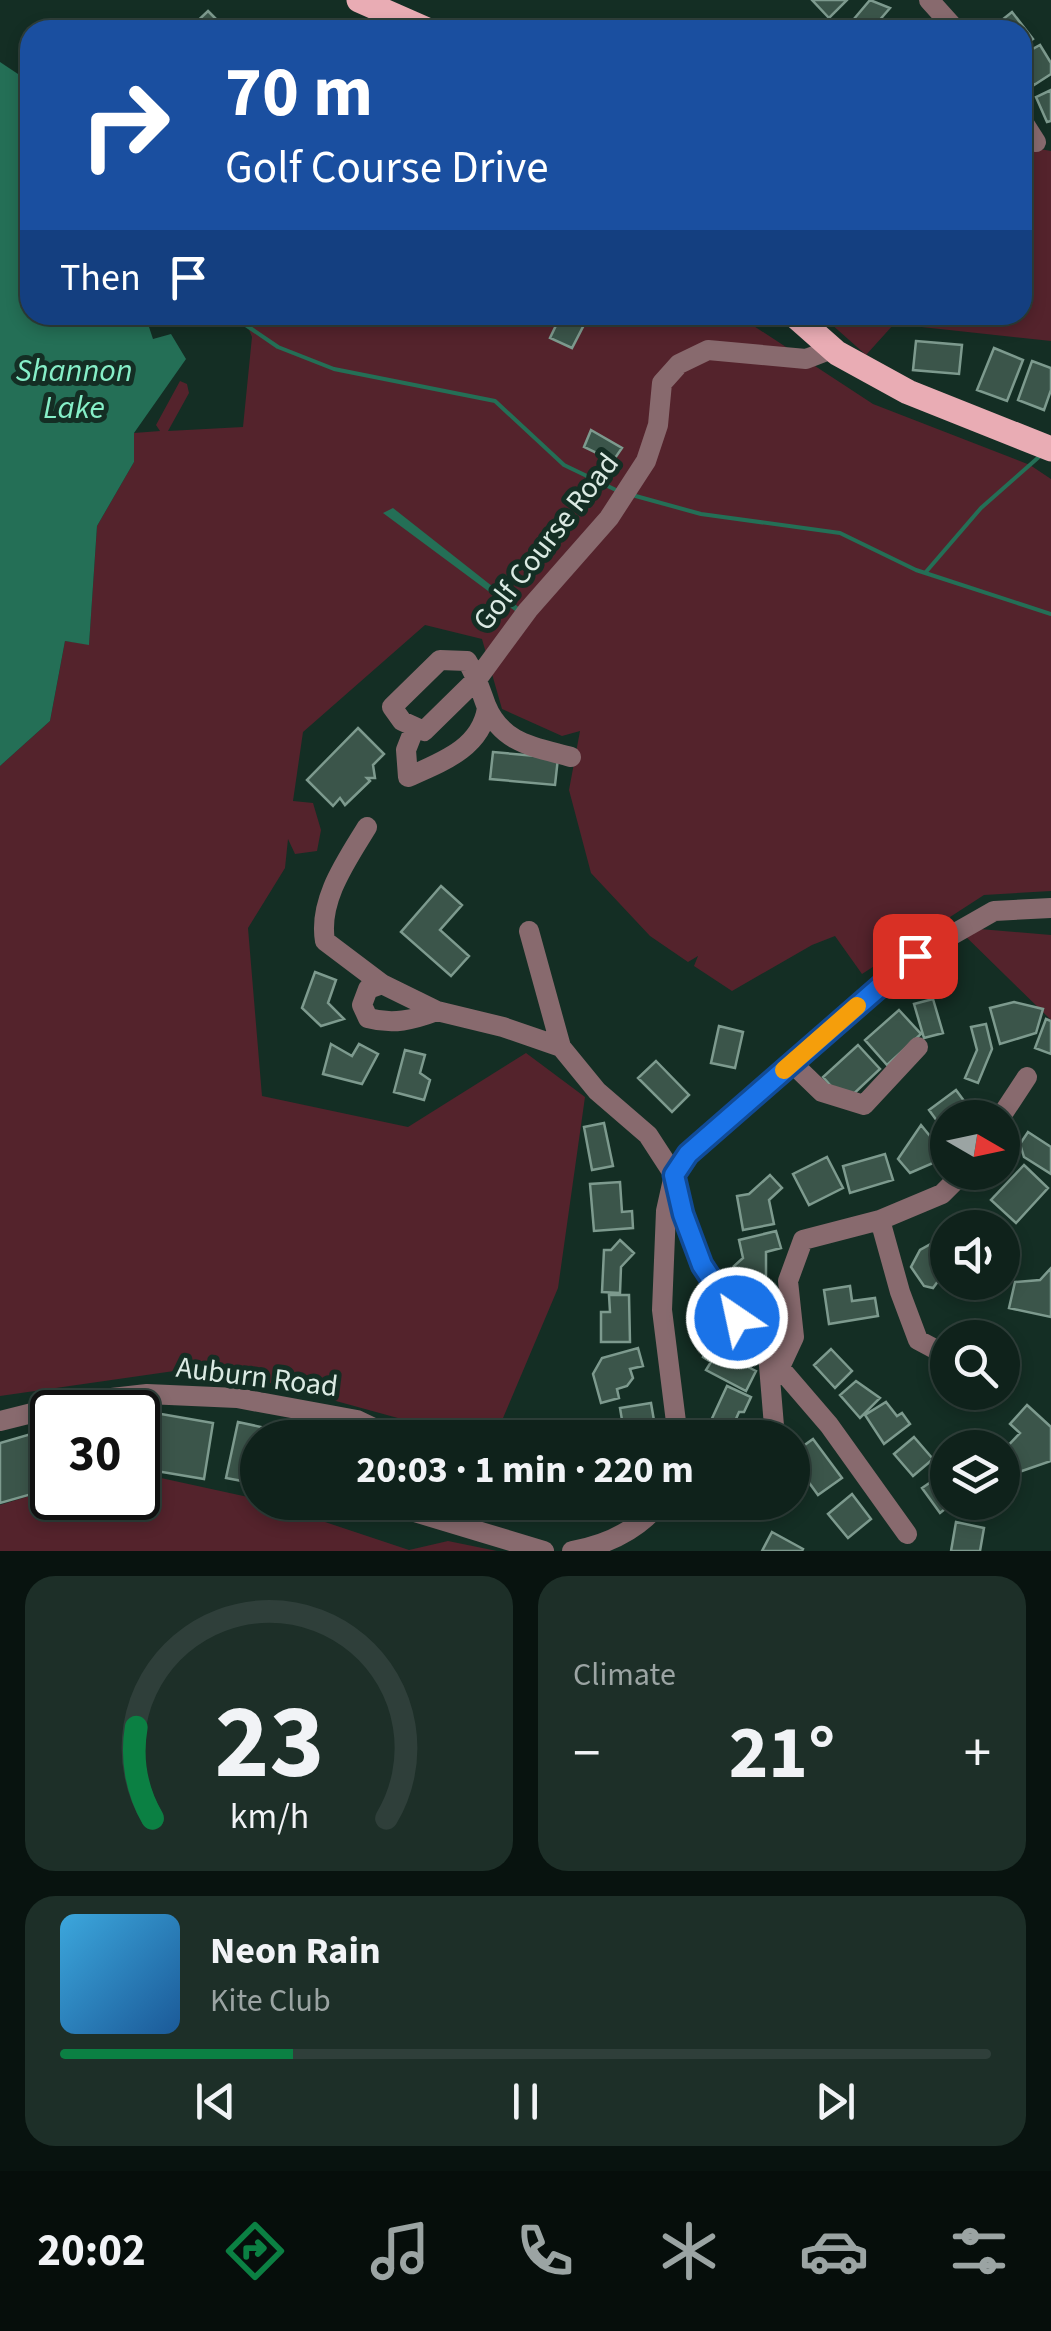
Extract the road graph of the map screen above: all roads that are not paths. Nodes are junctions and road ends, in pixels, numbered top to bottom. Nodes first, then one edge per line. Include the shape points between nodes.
1 (359, 0) edge
2 (929, 0) edge
3 (404, 20) edge
4 (947, 20) edge
5 (1032, 136) edge
6 (1036, 142) dead end
7 (805, 325) edge
8 (832, 349) junction
9 (1051, 450) edge
10 (478, 678) junction
11 (488, 708) junction
12 (415, 727) junction
13 (571, 757) dead end
14 (367, 827) dead end
15 (1051, 908) edge
16 (528, 931) dead end
17 (382, 984) junction
18 (436, 1011) junction
19 (561, 1047) junction
20 (918, 1048) dead end
21 (792, 1063) junction
22 (1026, 1077) dead end
23 (1011, 1100) edge
24 (674, 1175) junction
25 (946, 1190) edge
26 (880, 1220) junction
27 (930, 1346) edge
28 (774, 1361) junction
29 (356, 1420) edge
30 (676, 1420) edge
31 (775, 1420) edge
32 (0, 1421) edge
33 (442, 1520) edge
34 (646, 1520) edge
35 (907, 1534) dead end
36 (544, 1551) edge
37 (572, 1551) edge

1 - 3 main road
2 - 4 street
5 - 6 street
7 - 8 main road
8 - 9 main road via 908,392
8 - 10 street, Golf Course Road via 806,359 708,350 680,364 662,382 646,461 609,518
10 - 11 street
10 - 12 street, Golf Course Road via 424,731
10 - 12 street, Golf Course Road via 467,660 440,660 392,707
11 - 12 street via 479,734 408,777 406,750
11 - 13 street via 512,741
14 - 17 street via 338,878 323,928 325,941
15 - 21 street via 994,911 915,956
16 - 19 street
17 - 18 street
17 - 18 street via 368,989 362,1005 368,1018 386,1024
18 - 19 street
19 - 24 street via 648,1135
20 - 21 street via 864,1105 822,1092
21 - 24 street via 688,1154
22 - 23 street
24 - 28 street via 702,1265
24 - 30 street via 662,1310
25 - 26 street
26 - 27 street via 918,1340
26 - 28 street via 803,1240 788,1280 794,1337
28 - 31 street
28 - 35 street
29 - 32 street, Auburn Road via 237,1398 147,1394
33 - 36 street
34 - 37 street via 600,1546

